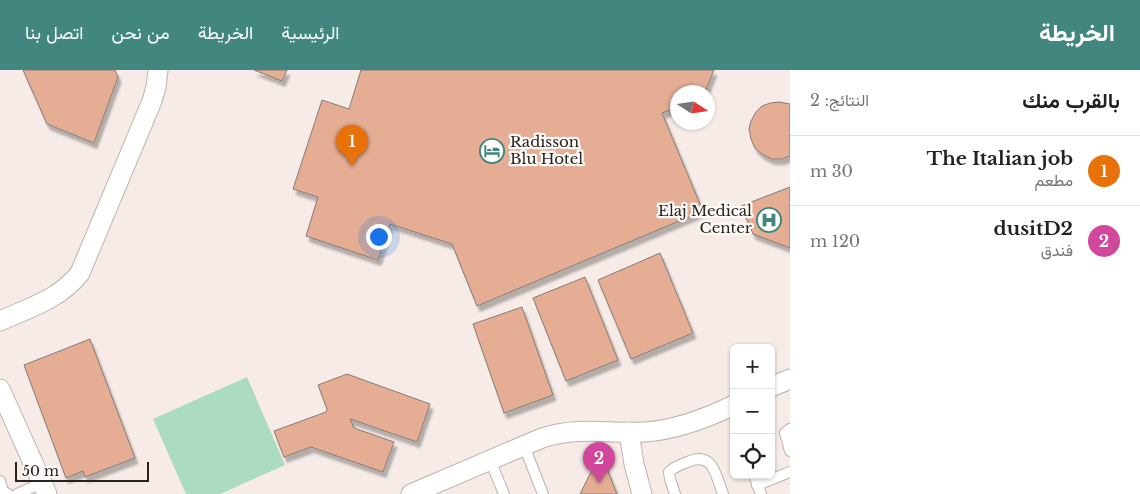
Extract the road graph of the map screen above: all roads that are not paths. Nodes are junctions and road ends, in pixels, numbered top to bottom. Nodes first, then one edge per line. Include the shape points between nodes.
1 (158, 70) edge
2 (0, 321) edge
3 (790, 379) edge
4 (775, 385) edge
5 (3, 402) edge
6 (730, 411) edge
7 (790, 429) edge
8 (629, 432) junction
9 (524, 446) junction
10 (790, 450) edge
11 (490, 460) junction
12 (790, 472) edge
13 (0, 481) edge
14 (757, 485) edge
15 (45, 488) edge
16 (8, 494) edge
17 (17, 494) edge
18 (411, 494) edge
19 (504, 494) edge
20 (543, 494) edge
21 (642, 494) edge
22 (675, 494) edge
23 (723, 494) edge

1 - 2 street via 152,101 80,273 55,296
3 - 4 street
5 - 15 street
6 - 8 street via 666,429
7 - 10 lane via 785,433
8 - 9 street via 559,433
8 - 21 street
9 - 11 street
9 - 20 lane
11 - 18 street
11 - 19 lane
12 - 14 lane
13 - 16 lane
15 - 17 lane
22 - 23 lane via 669,472 698,458 712,464

